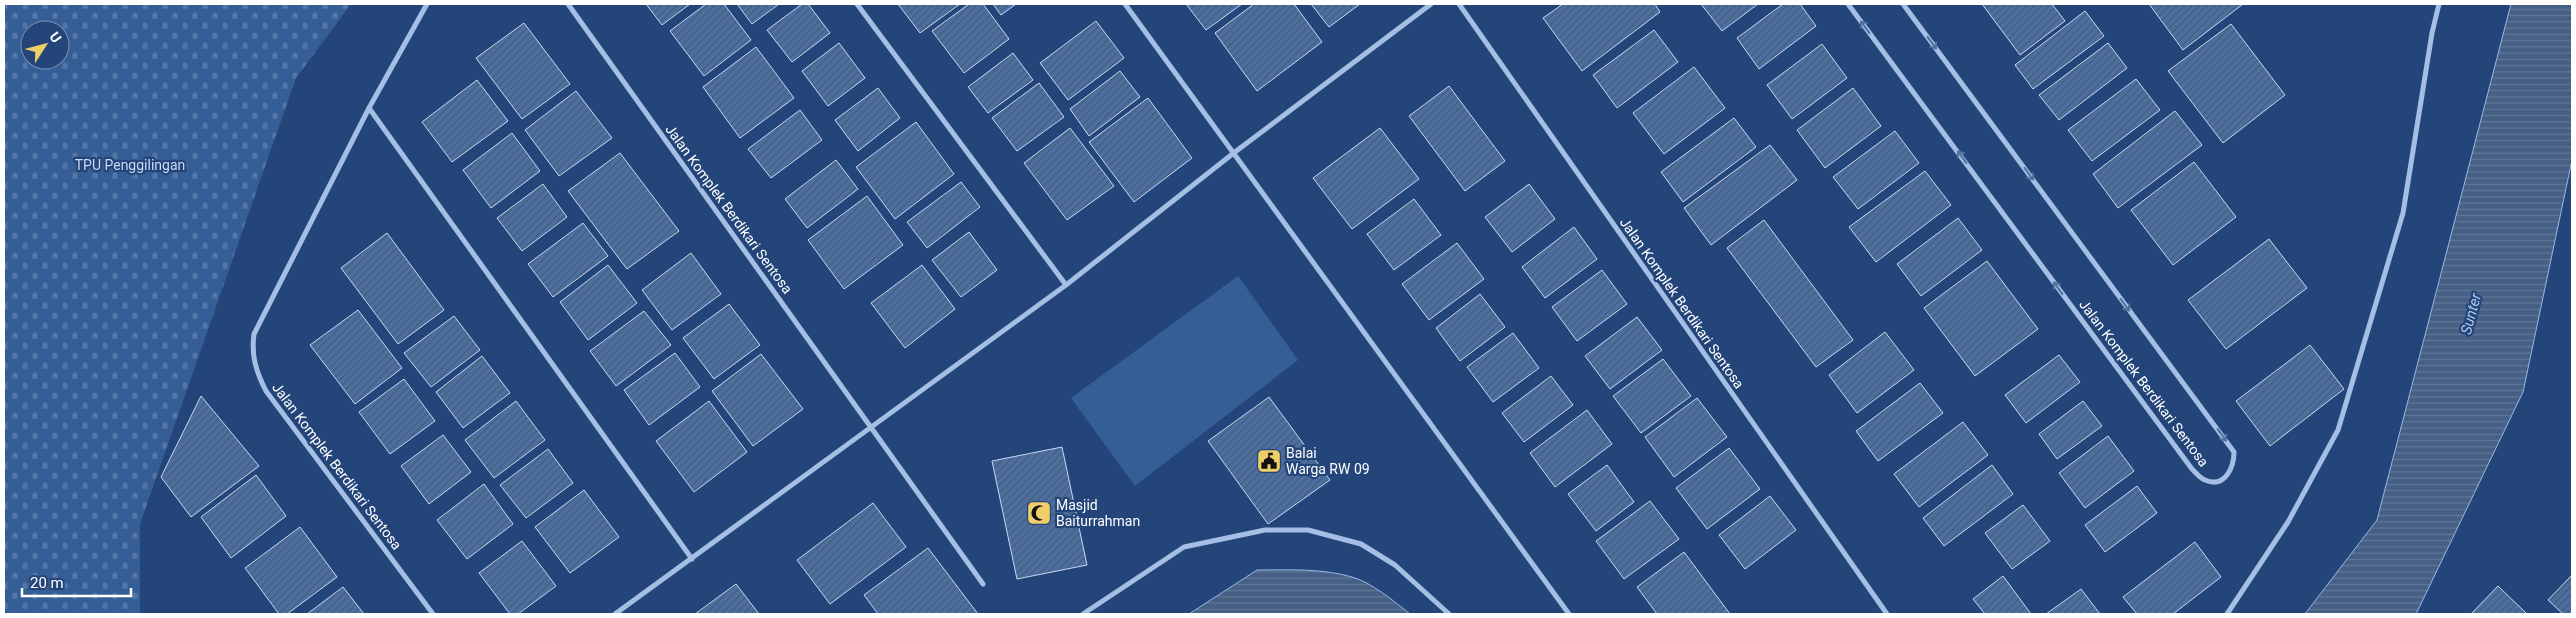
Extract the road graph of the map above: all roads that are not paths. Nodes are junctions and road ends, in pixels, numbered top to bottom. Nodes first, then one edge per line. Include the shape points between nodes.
1 (427, 4) edge
2 (568, 4) edge
3 (857, 4) edge
4 (1125, 4) edge
5 (1431, 4) edge
6 (1458, 4) edge
7 (1848, 4) edge
8 (1903, 4) edge
9 (2439, 4) edge
10 (369, 108) junction
11 (1235, 152) junction
12 (1066, 286) junction
13 (873, 426) junction
14 (692, 559) junction
15 (983, 584) dead end
16 (433, 614) edge
17 (615, 614) edge
18 (1084, 614) edge
19 (1449, 614) edge
20 (1569, 614) edge
21 (1887, 614) edge
22 (2227, 614) edge

1 - 10 street, Jalan Komplek Berdikari Sentosa
2 - 13 street, Jalan Komplek Berdikari Sentosa
3 - 12 street
4 - 11 street
5 - 11 street
6 - 21 street, Jalan Komplek Berdikari Sentosa
8 -> 7 street, Jalan Komplek Berdikari Sentosa via 2234,452 2230,474 2213,482 2204,480 2192,469
9 - 22 street via 2403,214 2338,430 2288,522
10 - 14 street
10 - 16 street, Jalan Komplek Berdikari Sentosa via 254,334 253,360 266,390
11 - 12 street
11 - 20 street
12 - 13 street
13 - 14 street
13 - 15 street, Jalan Komplek Berdikari Sentosa
14 - 17 street
18 - 19 street via 1184,547 1265,530 1308,530 1361,544 1395,565

